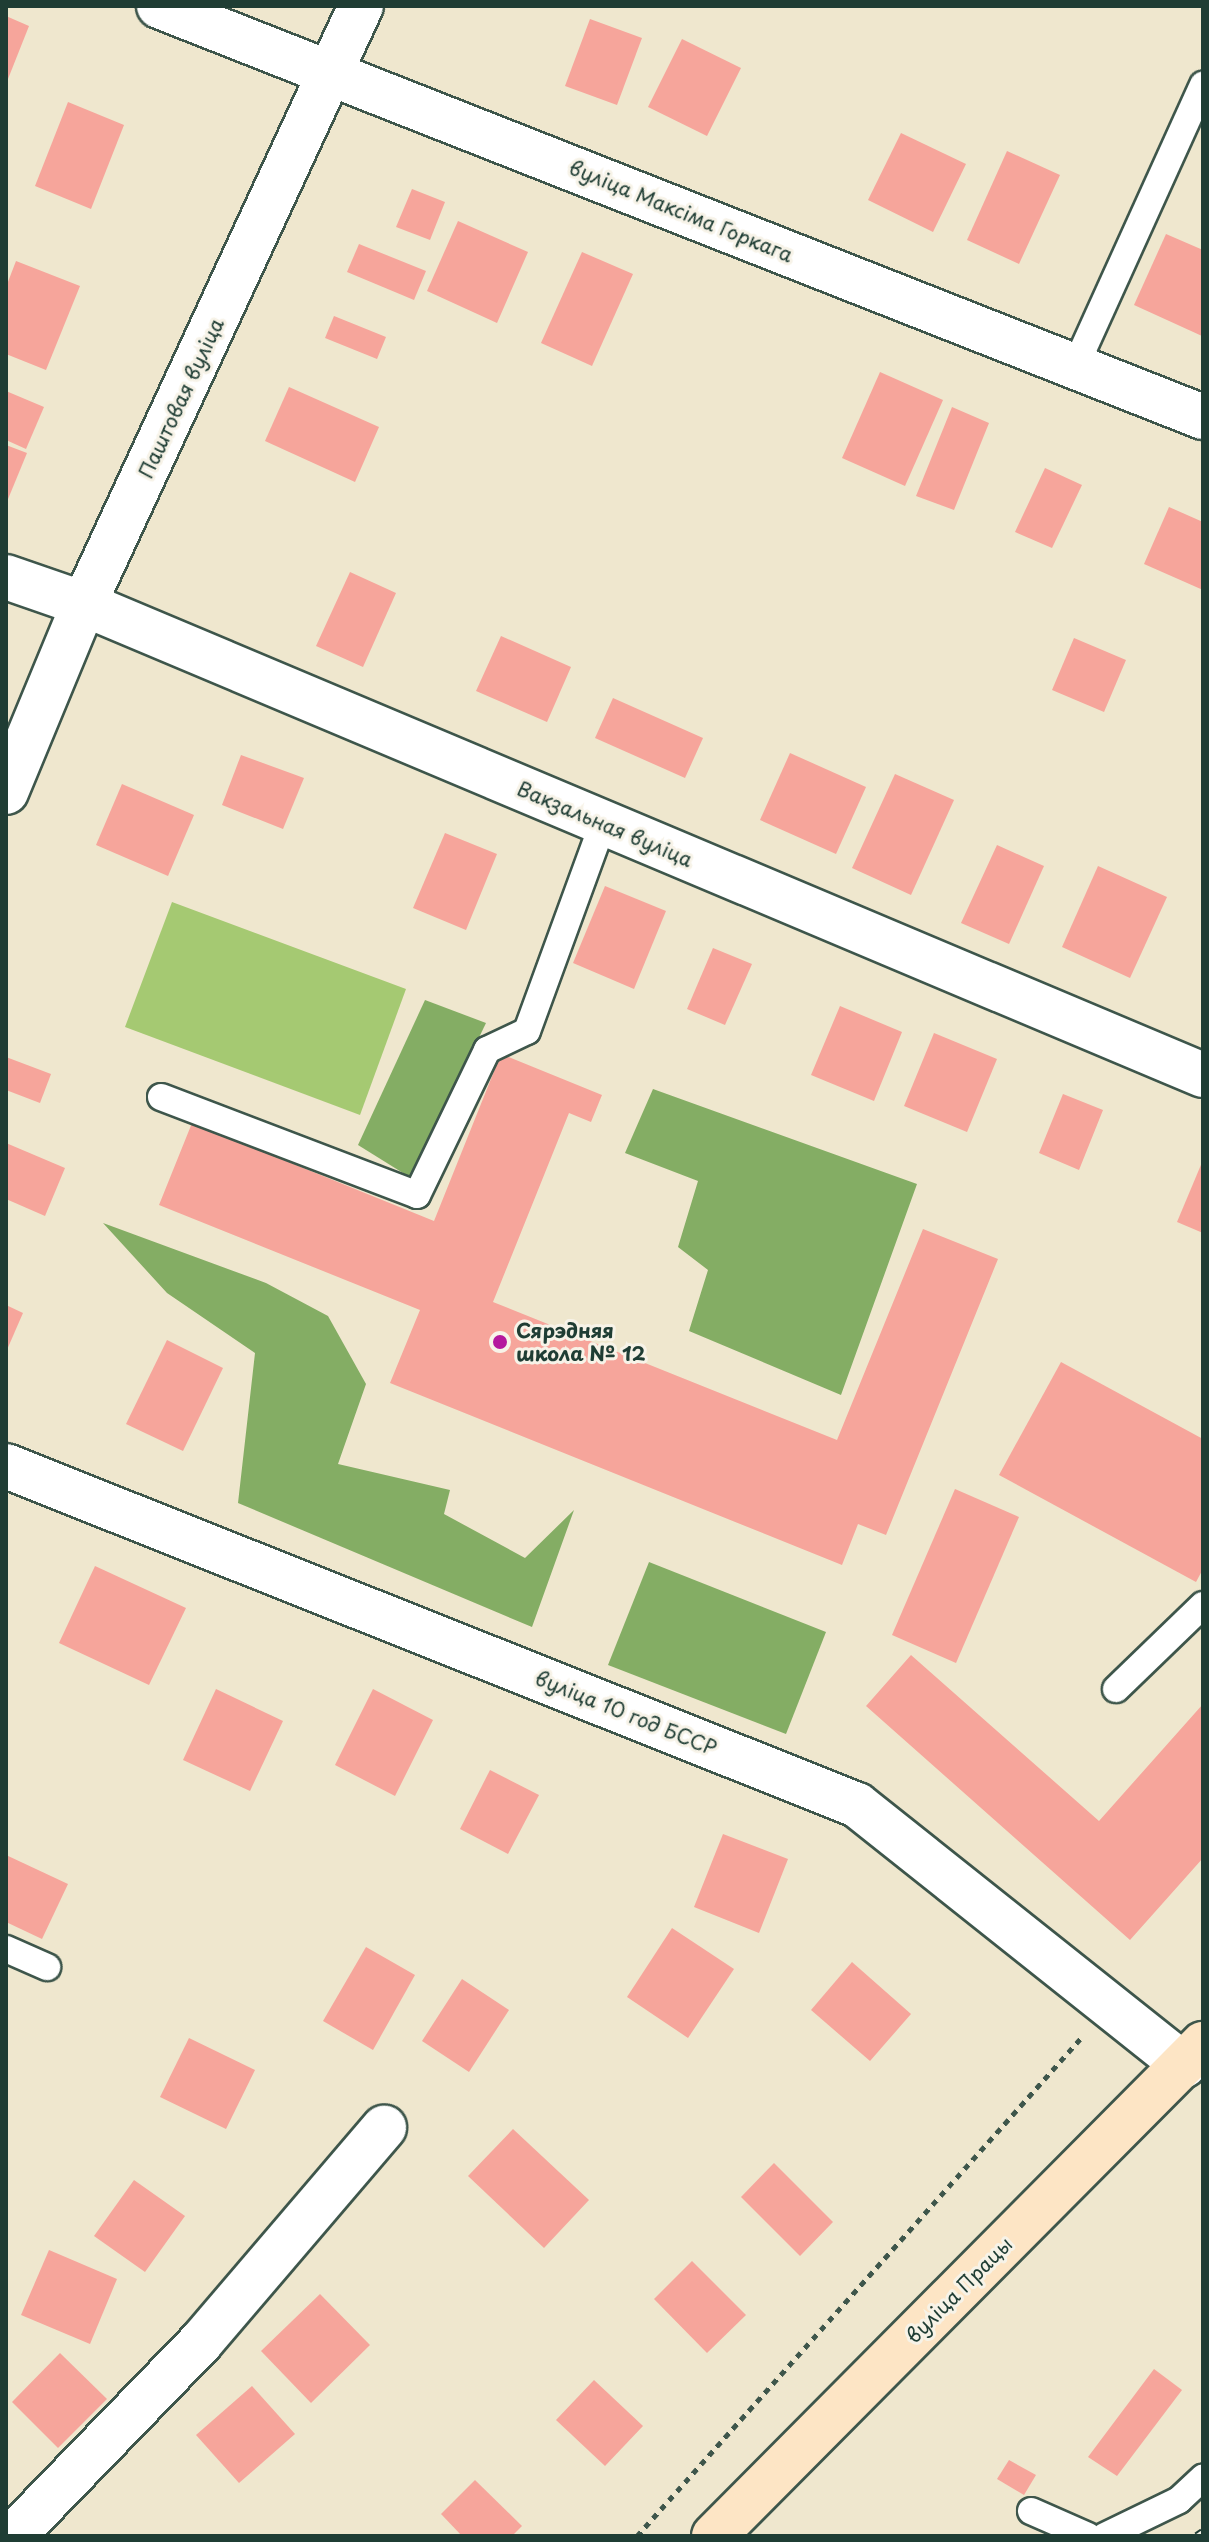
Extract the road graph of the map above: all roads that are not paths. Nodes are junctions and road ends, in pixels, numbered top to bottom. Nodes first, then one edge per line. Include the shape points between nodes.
1 (159, 6) edge
2 (361, 6) edge
3 (333, 73) junction
4 (1203, 85) edge
5 (1075, 367) junction
6 (1203, 417) edge
7 (6, 577) edge
8 (84, 604) junction
9 (6, 792) edge
10 (603, 823) junction
11 (1203, 1075) edge
12 (161, 1097) dead end
13 (6, 1466) edge
14 (1203, 1605) edge
15 (1116, 1689) dead end
16 (6, 1949) edge
17 (47, 1967) dead end
18 (1194, 2055) edge
19 (384, 2128) dead end
20 (1203, 2478) edge
21 (1031, 2511) dead end
22 (13, 2536) edge
23 (714, 2536) edge
24 (1088, 2536) edge
25 (1105, 2536) edge

1 - 3 street, вуліца Максіма Горкага
2 - 3 street, Паштовая вуліца
3 - 5 street, вуліца Максіма Горкага
3 - 8 street, Паштовая вуліца
4 - 5 lane
5 - 6 street, вуліца Максіма Горкага
7 - 8 street, Вакзальная вуліца
8 - 9 street, Паштовая вуліца
8 - 10 street, Вакзальная вуліца
10 - 11 street, Вакзальная вуліца
10 - 12 lane via 527,1031 487,1050 417,1195
13 - 18 street, вуліца 10 год БССР via 857,1805 1109,2006
14 - 15 lane
16 - 17 lane
18 - 23 main road, вуліца Працы
19 - 22 street via 201,2342
20 - 25 lane via 1179,2500
21 - 24 lane

